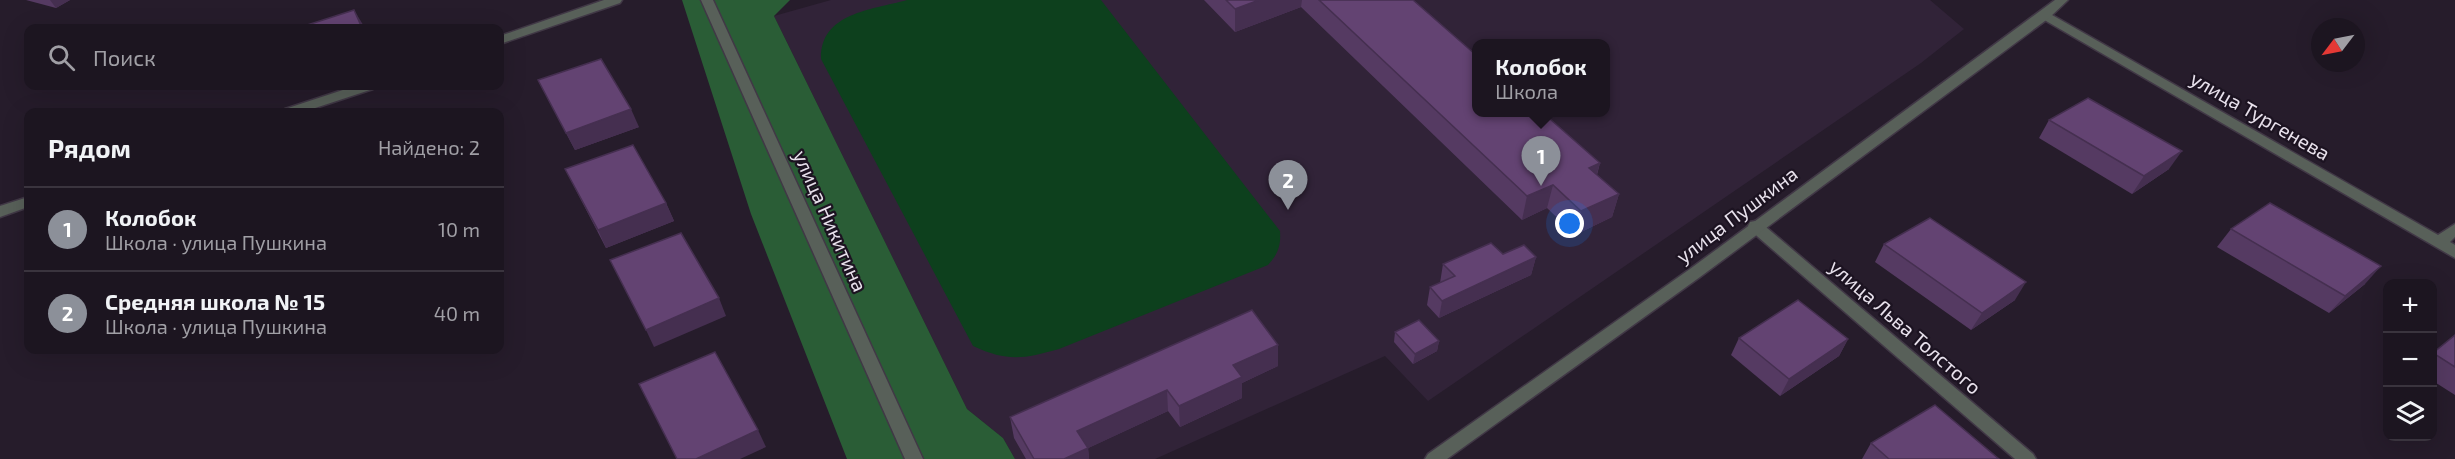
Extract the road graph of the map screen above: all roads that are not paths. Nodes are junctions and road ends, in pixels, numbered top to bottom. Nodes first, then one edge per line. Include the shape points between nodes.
1 (616, 0) edge
2 (707, 0) edge
3 (2062, 0) edge
4 (2045, 15) junction
5 (504, 39) edge
6 (356, 90) edge
7 (302, 108) edge
8 (24, 203) edge
9 (0, 212) edge
10 (1755, 226) junction
11 (2455, 229) edge
12 (2439, 243) junction
13 (2455, 252) edge
14 (915, 459) edge
15 (1434, 459) edge
16 (2027, 459) edge

1 - 5 street
2 - 14 street, улица Никитина
3 - 4 street, улица Пушкина
4 - 10 street, улица Пушкина
4 - 12 street, улица Тургенева
6 - 7 street
8 - 9 street
10 - 15 street, улица Пушкина
10 - 16 street, улица Льва Толстого
11 - 12 street
12 - 13 street, улица Тургенева

